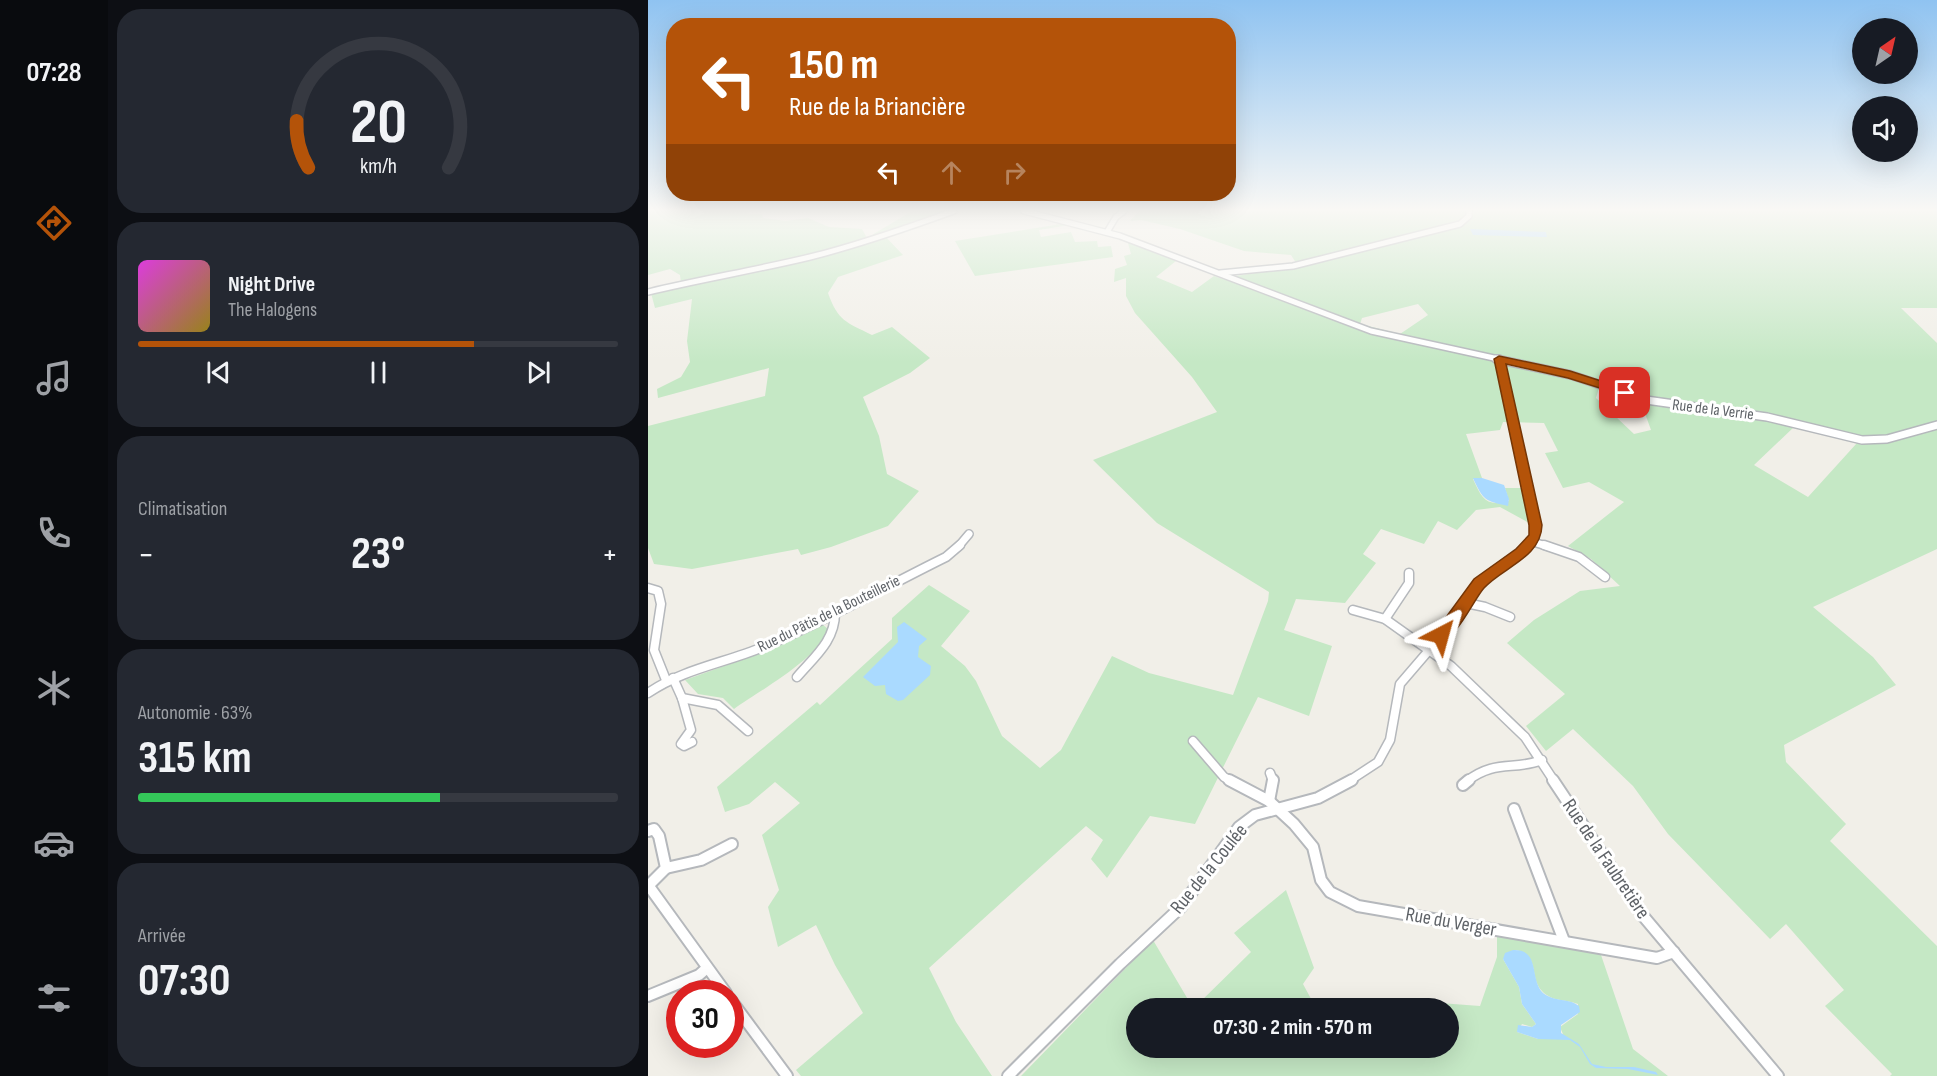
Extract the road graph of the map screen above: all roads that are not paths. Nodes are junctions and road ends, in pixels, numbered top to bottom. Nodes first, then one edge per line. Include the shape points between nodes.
1 (794, 261) edge
2 (1184, 261) edge
3 (1310, 261) edge
4 (1217, 274) junction
5 (648, 292) edge
6 (1499, 359) junction
7 (1937, 425) edge
8 (969, 534) dead end
9 (1533, 542) junction
10 (1409, 573) dead end
11 (1605, 576) dead end
12 (648, 588) edge
13 (1466, 603) junction
14 (1353, 610) dead end
15 (834, 613) junction
16 (1510, 617) dead end
17 (1385, 619) junction
18 (1427, 651) junction
19 (797, 677) dead end
20 (669, 679) junction
21 (648, 693) edge
22 (682, 698) junction
23 (748, 731) dead end
24 (1192, 741) dead end
25 (692, 742) dead end
26 (1542, 760) junction
27 (1270, 773) dead end
28 (1463, 785) dead end
29 (1273, 805) junction
30 (1514, 809) dead end
31 (648, 831) edge
32 (732, 844) dead end
33 (666, 868) junction
34 (648, 885) edge
35 (1564, 941) junction
36 (1674, 952) junction
37 (707, 968) junction
38 (716, 980) edge
39 (648, 996) edge
40 (744, 1018) edge
41 (787, 1076) edge
42 (1008, 1076) edge
43 (1778, 1076) edge

1 - 5 street
2 - 4 street, Rue de la Verrie
3 - 4 street
4 - 6 street, Rue de la Verrie via 1371,331
6 - 7 street, Rue de la Verrie via 1570,375 1656,402 1767,417 1862,440 1887,439
6 - 9 street via 1536,525
8 - 15 street, Rue du Pâtis de la Bouteillerie via 946,557
9 - 11 street via 1578,555
9 - 13 street via 1485,578
10 - 17 street via 1409,583
12 - 20 street via 658,591 661,604 654,650
13 - 16 street
13 - 18 street
14 - 17 street
15 - 19 street via 836,626 829,639
15 - 20 street, Rue du Pâtis de la Bouteillerie via 753,651
17 - 18 street, Rue de la Faubretière
18 - 26 street, Rue de la Faubretière via 1451,666 1525,737
18 - 29 street, Rue de la Coulée via 1400,684 1392,730 1384,753 1371,768 1318,798
20 - 21 street, Rue du Pâtis de la Bouteillerie
20 - 22 street
22 - 23 street via 718,705
22 - 25 street via 691,730 681,744 684,747
24 - 29 street, Rue du Verger via 1224,777
26 - 28 street via 1532,765 1497,766
26 - 36 street, Rue de la Faubretière via 1596,848
27 - 29 street
29 - 35 street, Rue du Verger via 1313,847 1321,880 1343,900 1358,906
29 - 42 street, Rue de la Coulée via 1239,827 1181,907
30 - 35 street
31 - 33 street via 654,830 659,836
32 - 33 street via 701,860
33 - 34 street
34 - 37 street
35 - 36 street, Rue du Verger via 1657,958
36 - 43 street, Rue de la Faubretière
37 - 38 street
37 - 39 street
40 - 41 street

